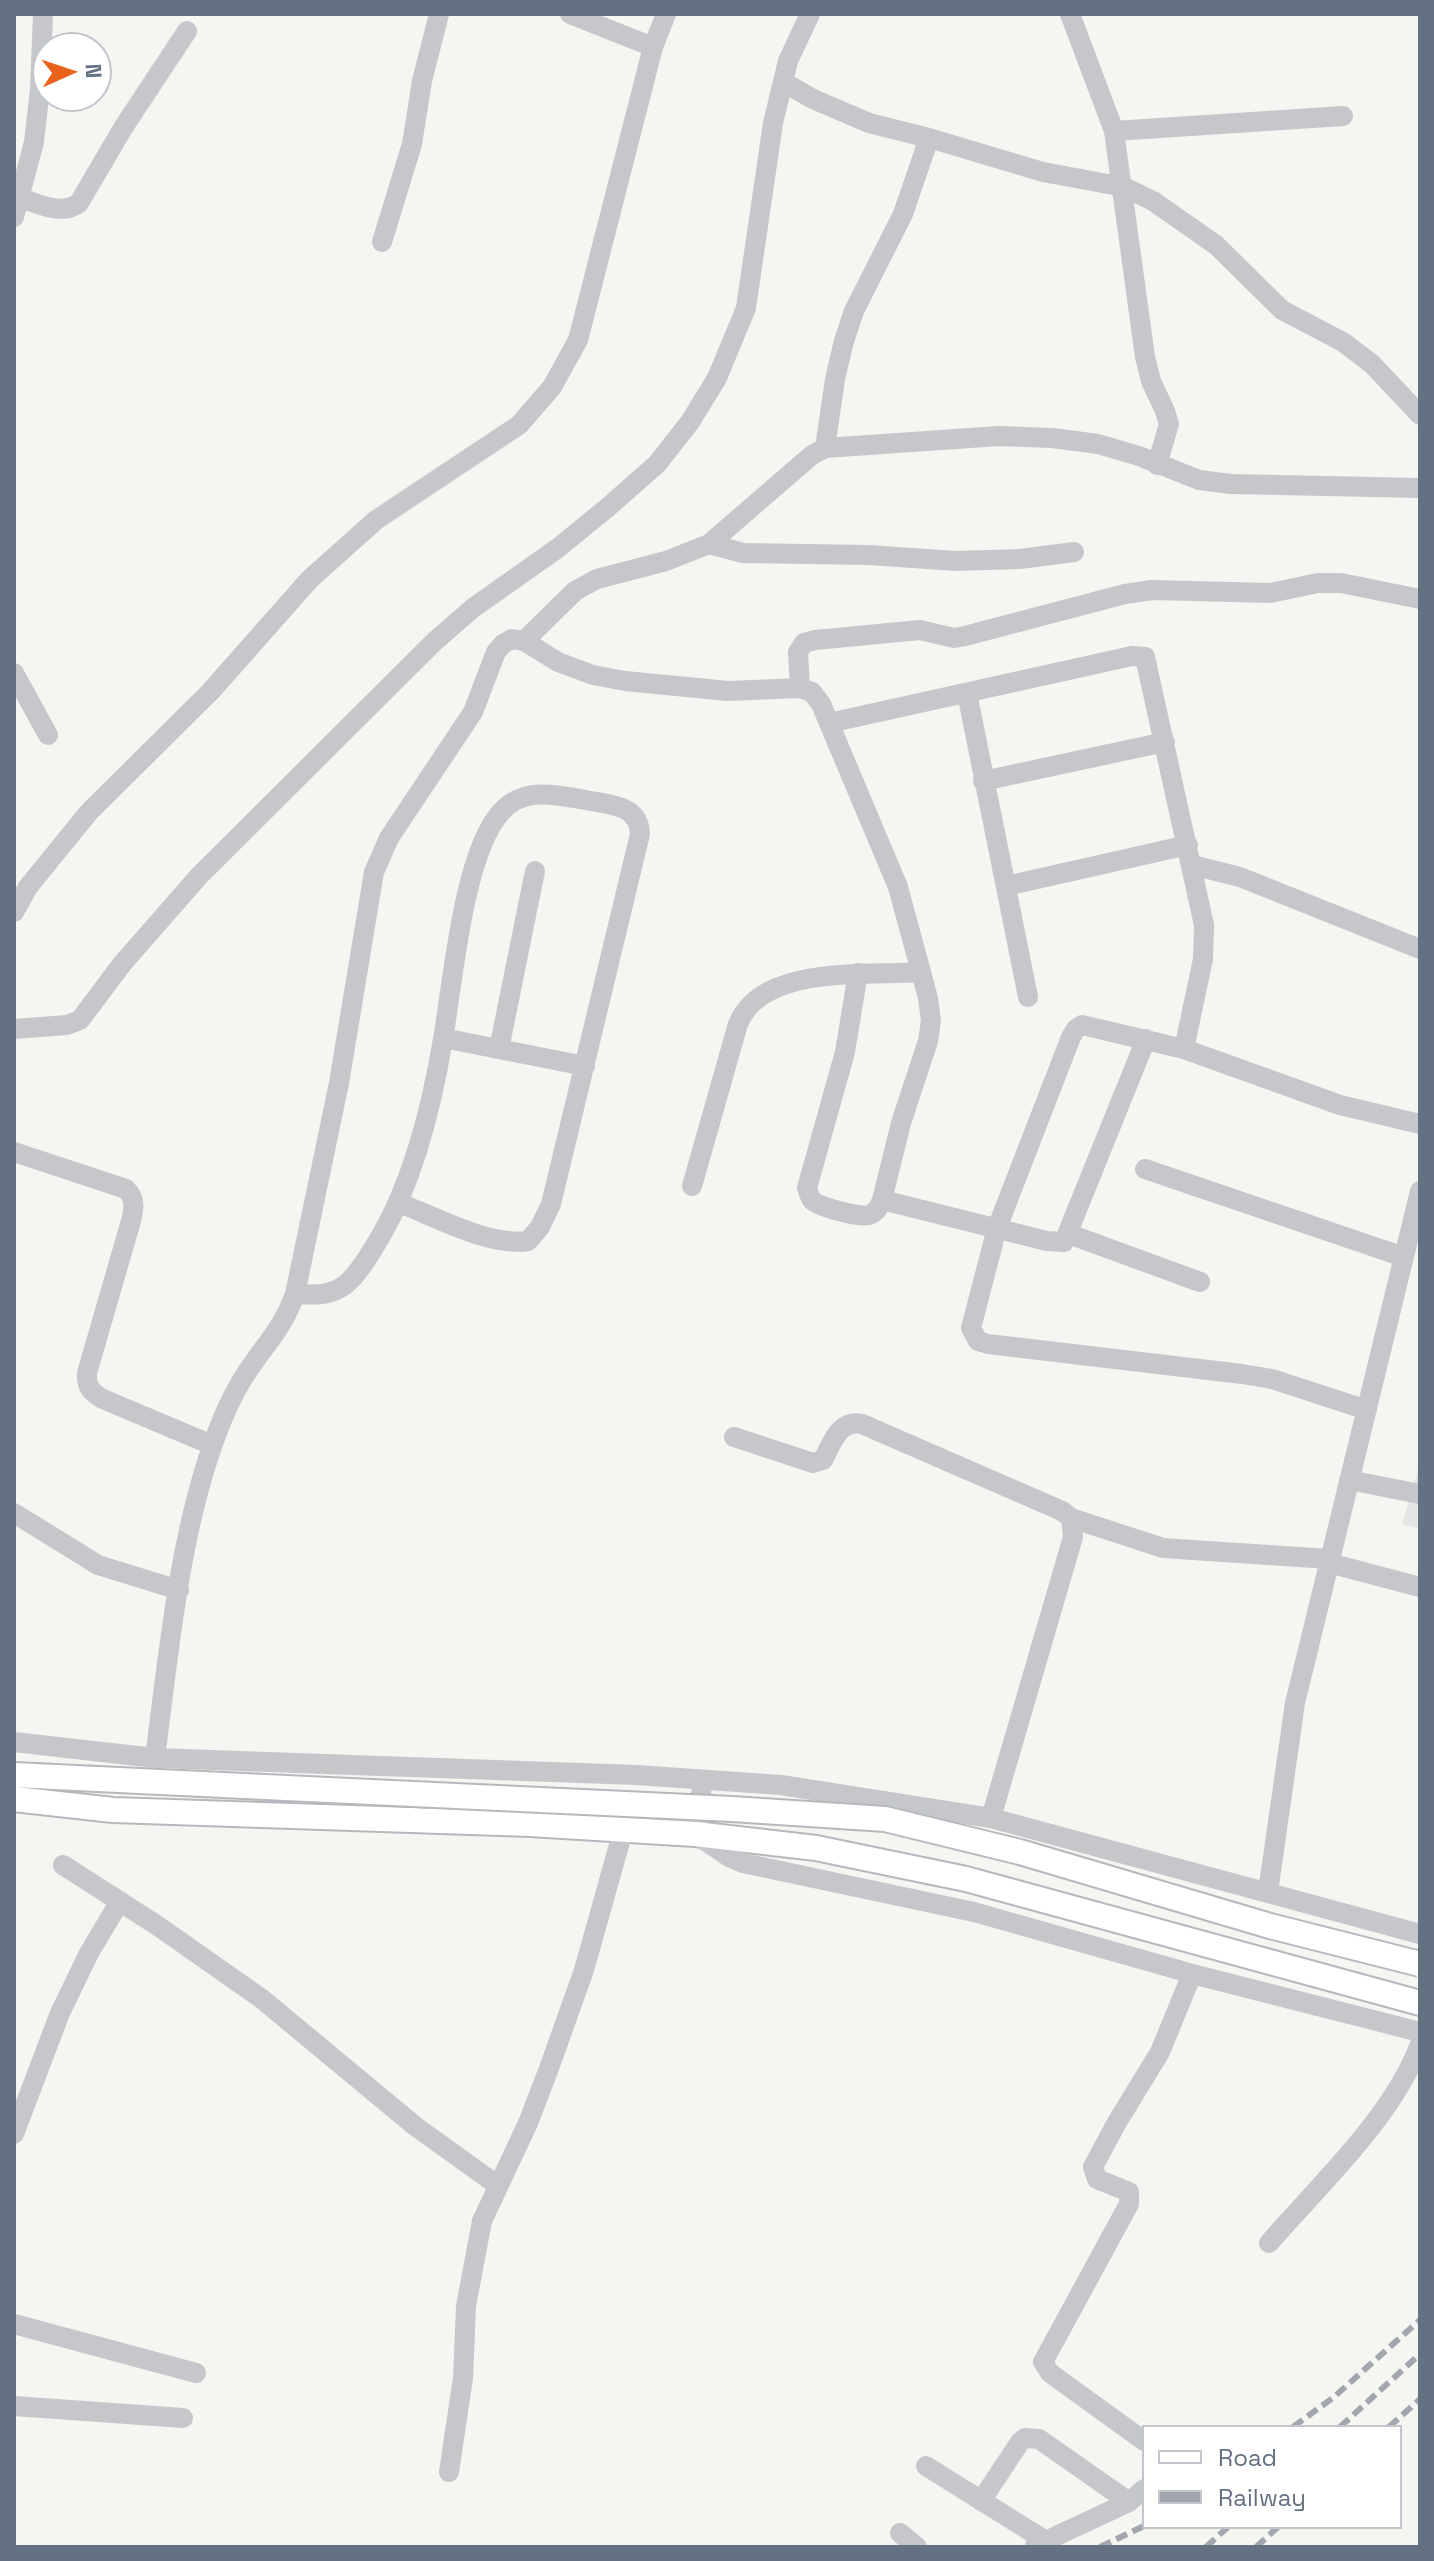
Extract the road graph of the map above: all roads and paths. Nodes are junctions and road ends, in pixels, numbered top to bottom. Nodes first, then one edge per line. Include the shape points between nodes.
1 (43, 14) edge
2 (439, 14) edge
3 (570, 14) edge
4 (666, 14) edge
5 (810, 14) edge
6 (1070, 14) edge
7 (187, 31) dead end
8 (653, 47) junction
9 (785, 83) junction
10 (1343, 116) dead end
11 (1114, 131) junction
12 (929, 138) junction
13 (1124, 187) junction
14 (17, 208) edge
15 (382, 242) dead end
16 (1417, 405) edge
17 (825, 448) junction
18 (1157, 465) junction
19 (1420, 488) edge
20 (709, 544) junction
21 (1074, 552) dead end
22 (1420, 599) edge
23 (524, 641) junction
24 (14, 673) edge
25 (800, 688) junction
26 (967, 693) junction
27 (829, 723) junction
28 (48, 735) dead end
29 (1165, 742) junction
30 (983, 781) junction
31 (1190, 855) junction
32 (535, 871) dead end
33 (1006, 886) junction
34 (14, 912) edge
35 (1420, 949) edge
36 (921, 972) junction
37 (858, 973) junction
38 (1028, 997) dead end
39 (14, 1029) edge
40 (443, 1038) junction
41 (1146, 1039) junction
42 (499, 1049) junction
43 (1184, 1049) junction
44 (585, 1066) junction
45 (1420, 1124) edge
46 (14, 1152) edge
47 (1145, 1169) dead end
48 (692, 1186) dead end
49 (1420, 1191) edge
50 (882, 1200) junction
51 (399, 1203) junction
52 (997, 1228) junction
53 (1069, 1234) junction
54 (1404, 1257) junction
55 (1200, 1282) dead end
56 (295, 1294) junction
57 (1367, 1410) junction
58 (734, 1437) dead end
59 (212, 1445) junction
60 (1349, 1480) junction
61 (1420, 1494) edge
62 (14, 1513) edge
63 (1071, 1518) junction
64 (1329, 1563) junction
65 (1420, 1587) edge
66 (179, 1590) junction
67 (14, 1742) edge
68 (155, 1758) junction
69 (14, 1775) edge
70 (703, 1780) junction
71 (14, 1799) edge
72 (991, 1818) junction
73 (623, 1831) junction
74 (695, 1834) junction
75 (63, 1865) dead end
76 (1268, 1892) junction
77 (120, 1901) junction
78 (1420, 1934) edge
79 (1420, 1964) edge
80 (1192, 1974) junction
81 (1420, 2003) edge
82 (1420, 2032) edge
83 (1420, 2044) edge
84 (14, 2134) edge
85 (497, 2185) junction
86 (1269, 2243) dead end
87 (14, 2324) edge
88 (196, 2373) dead end
89 (14, 2406) edge
90 (183, 2418) dead end
91 (1142, 2440) edge
92 (926, 2466) dead end
93 (449, 2472) dead end
94 (1136, 2496) edge
95 (981, 2501) junction
96 (900, 2533) dead end
97 (1040, 2544) edge
98 (917, 2547) edge

1 - 14 street via 34,142
2 - 15 street via 412,144
3 - 8 street
4 - 8 street
5 - 9 street via 788,61
6 - 11 street
7 - 14 street via 79,203 61,210
8 - 34 street via 578,340 552,387 519,425 376,520 310,579 210,692 89,812
9 - 12 street via 869,123
9 - 39 street via 773,123 746,308 717,378 657,464 435,641 199,876 80,1020
10 - 11 street
11 - 13 street
12 - 13 street via 1043,172
12 - 17 street via 903,214 854,311 835,379
13 - 16 street via 1204,236 1282,310 1343,342
13 - 18 street via 1145,357 1169,424
17 - 18 street via 999,436 1052,438 1098,444
17 - 20 street
18 - 19 street via 1199,480 1231,484
20 - 21 street via 743,553 956,561
20 - 23 street via 597,579 575,591
22 - 25 street via 1341,583 1270,593 1152,590 954,638 920,630 804,643 798,652
23 - 25 street via 558,662 625,681 728,691
23 - 56 street via 512,639 496,652 473,712 389,838 374,872 339,1083
24 - 28 street
25 - 27 street via 812,692
26 - 27 street
26 - 29 street via 1140,655 1148,663
26 - 30 street
27 - 36 street via 898,887
29 - 30 street
29 - 31 street
30 - 33 street
31 - 33 street
31 - 35 street
31 - 43 street via 1205,937
32 - 42 street
33 - 38 street
36 - 37 street
36 - 50 street via 931,1021 928,1041
37 - 48 street via 813,977 750,1003 738,1024
37 - 50 street via 845,1052 807,1188 818,1205 859,1216 869,1216
40 - 42 street
40 - 44 street via 476,863 501,811 541,792 624,807 640,824 640,834
40 - 51 street
41 - 43 street
41 - 52 street via 1091,1025 1076,1029
41 - 53 street
42 - 44 street
43 - 45 street via 1340,1105
44 - 51 street via 551,1204 528,1241 495,1240
46 - 59 street via 132,1195 131,1221 86,1383 103,1399
47 - 54 street
49 - 54 street
50 - 52 street
51 - 56 street via 370,1255 345,1286 326,1294
52 - 53 street via 1057,1243
52 - 57 street via 971,1328 978,1341 1257,1377
53 - 55 street
54 - 57 street
56 - 59 street via 286,1318 234,1394
57 - 60 street
58 - 63 street via 813,1463 823,1460 839,1431 852,1421
59 - 66 street
60 - 61 street
60 - 64 street
62 - 66 street via 98,1565
63 - 64 street via 1163,1548
63 - 72 street via 1073,1537
64 - 65 street
64 - 76 street via 1295,1703
66 - 68 street
67 - 68 street
68 - 70 street
69 - 79 main road, bridge via 885,1819
70 - 72 street via 781,1785
70 - 74 street
71 - 73 main road via 113,1810
72 - 76 street
73 - 74 main road
73 - 85 street via 584,1970 528,2123
74 - 80 street via 743,1863 974,1912
74 - 81 main road via 816,1848 966,1879
75 - 77 street
76 - 78 street
77 - 84 street via 60,2013
77 - 85 street via 262,1999 415,2126
80 - 82 street
80 - 91 street via 1160,2052 1093,2167 1097,2179 1130,2197 1043,2362 1050,2373
83 - 86 street via 1405,2081 1370,2128
85 - 93 street via 474,2253
87 - 88 street
89 - 90 street
92 - 95 street
94 - 95 street via 1032,2438 1020,2442
94 - 97 street
95 - 97 street
96 - 98 street

